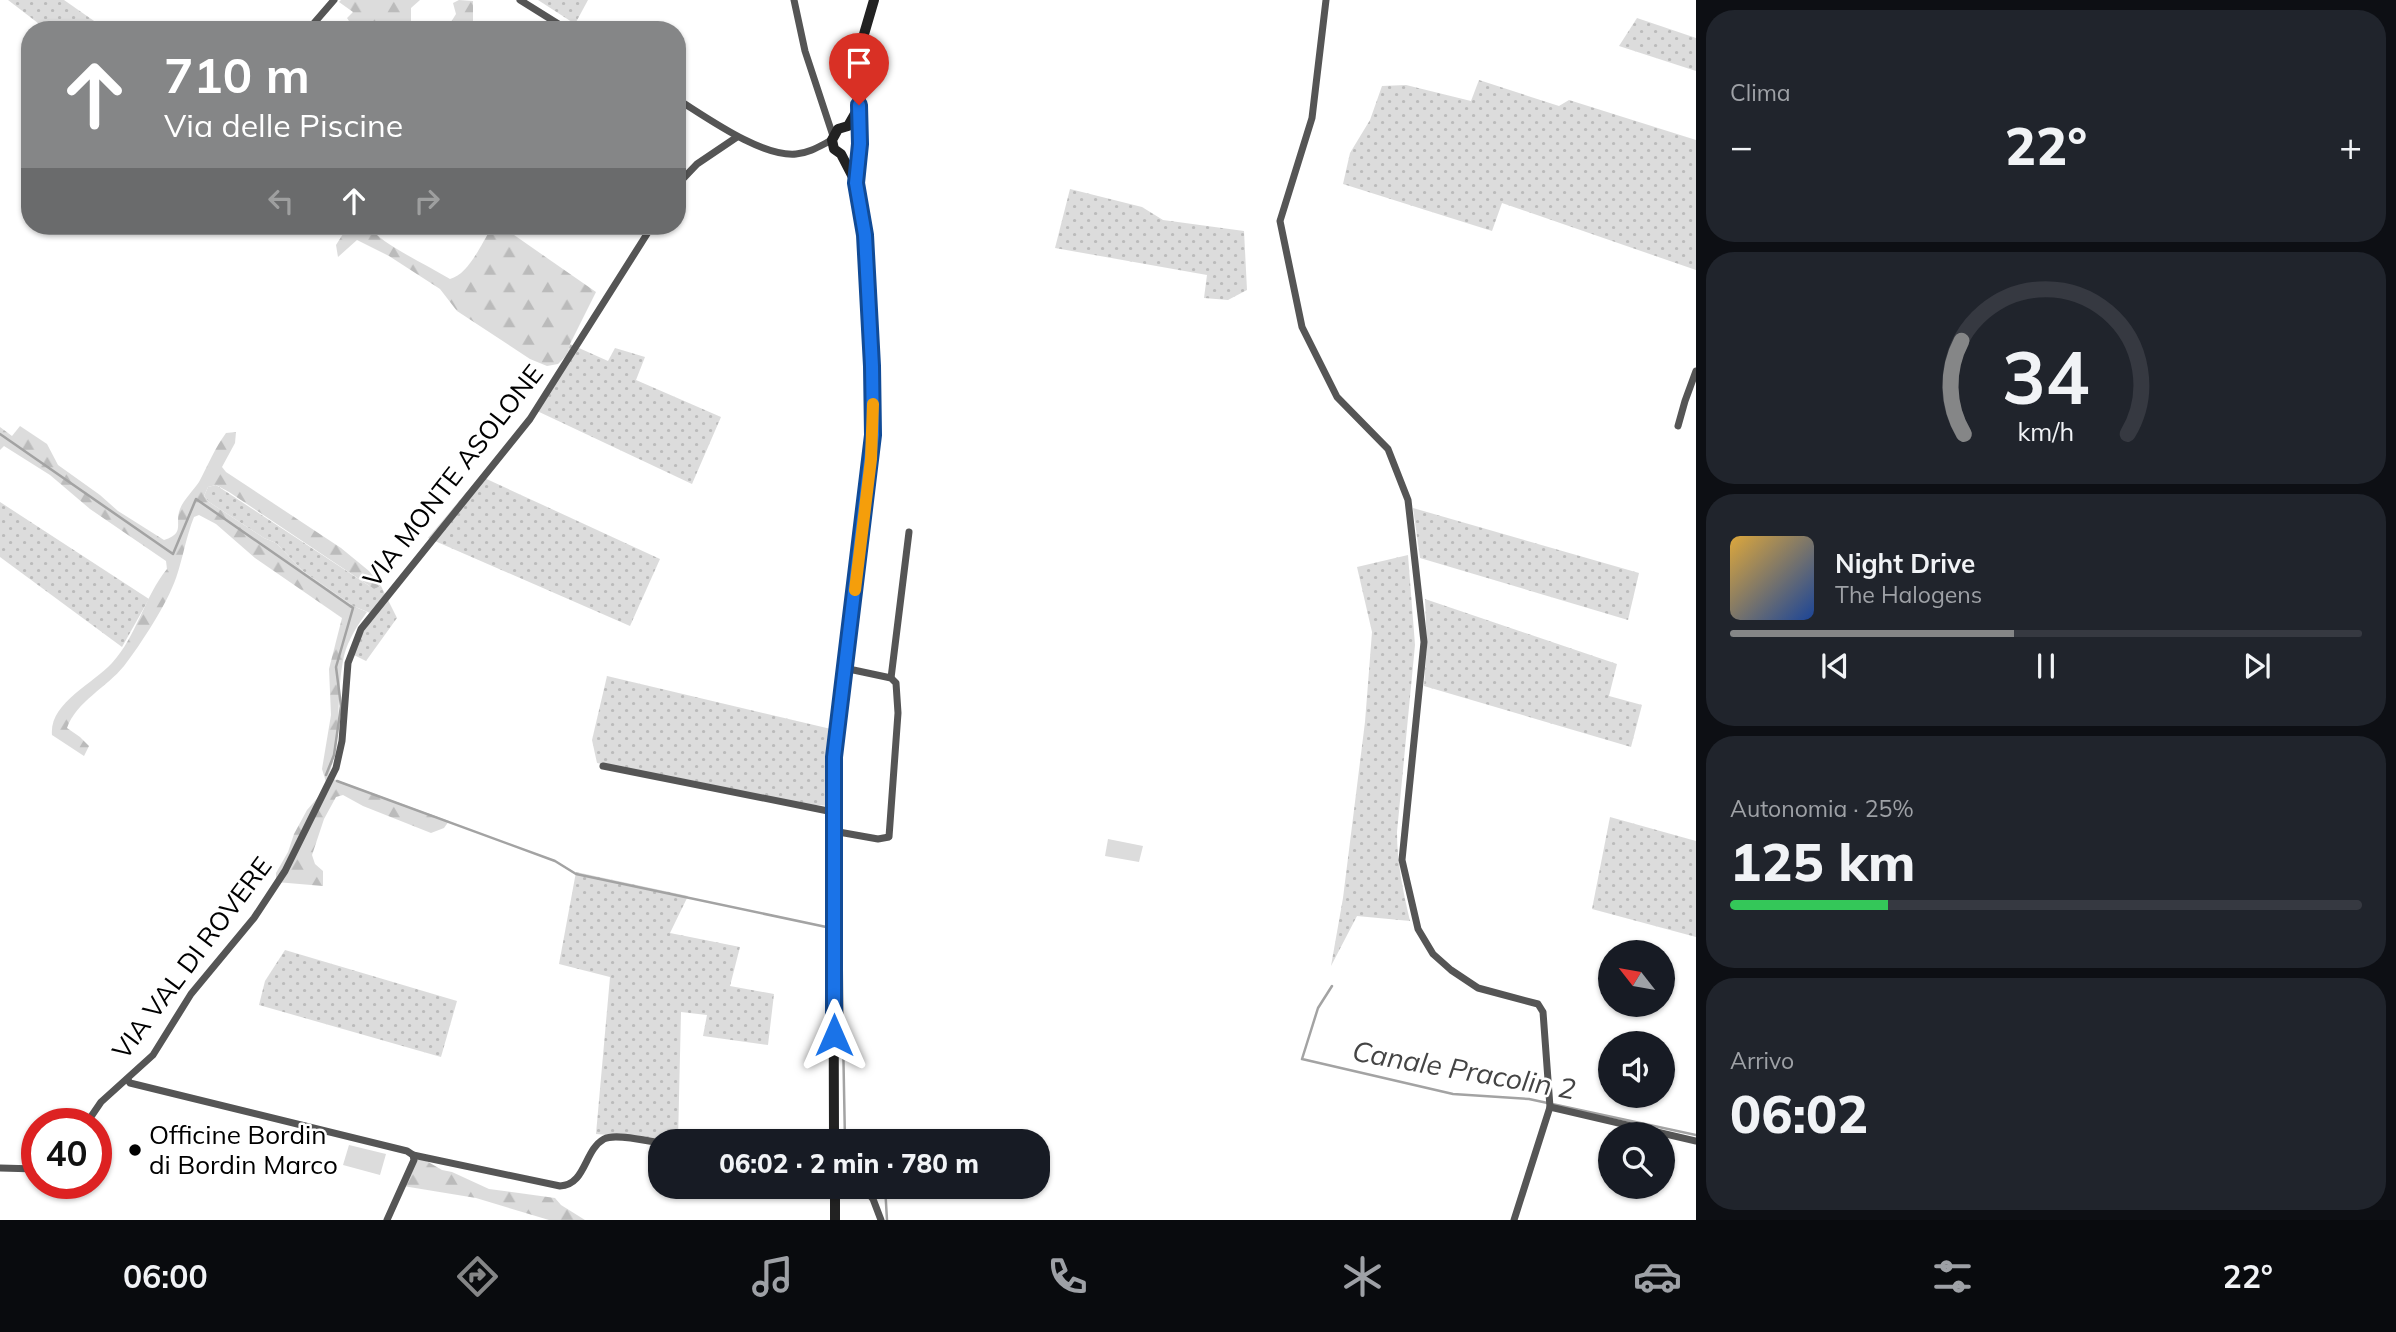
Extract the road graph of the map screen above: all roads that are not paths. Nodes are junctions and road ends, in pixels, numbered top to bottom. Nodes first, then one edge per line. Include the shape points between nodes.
1 (334, 0) edge
2 (520, 0) edge
3 (794, 0) edge
4 (874, 0) edge
5 (1326, 0) edge
6 (316, 21) edge
7 (554, 21) edge
8 (686, 105) edge
9 (859, 105) junction
10 (827, 118) junction
11 (845, 127) junction
12 (859, 133) junction
13 (737, 137) junction
14 (834, 144) junction
15 (858, 149) junction
16 (686, 175) edge
17 (856, 183) junction
18 (646, 235) edge
19 (1696, 371) edge
20 (1678, 426) dead end
21 (908, 532) dead end
22 (844, 668) junction
23 (891, 678) junction
24 (603, 766) dead end
25 (336, 768) joint
26 (833, 812) junction
27 (833, 831) junction
28 (128, 1080) junction
29 (1550, 1107) junction
30 (97, 1108) edge
31 (835, 1129) edge
32 (1696, 1141) edge
33 (648, 1142) edge
34 (413, 1155) junction
35 (0, 1168) edge
36 (21, 1169) edge
37 (835, 1199) edge
38 (873, 1199) edge
39 (387, 1220) edge
40 (835, 1220) edge
41 (881, 1220) edge
42 (1514, 1220) edge

1 - 6 street
2 - 7 street
3 - 10 street
4 - 9 street via 862,41
5 - 29 street via 1312,118 1280,221 1302,327 1337,397 1388,449 1408,500 1424,642 1402,860 1419,929 1433,954 1478,988 1538,1004 1543,1012
8 - 13 street
9 - 11 street
9 - 12 street
10 - 11 street
10 - 14 street
11 - 12 street
11 - 14 street
12 - 15 street
13 - 14 street via 792,155
13 - 16 street
14 - 15 street via 850,155
14 - 17 street
15 - 17 street
17 - 22 street via 865,235 873,435
18 - 25 street, VIA MONTE ASOLONE via 530,419 361,629 348,663
19 - 20 street
21 - 23 street
22 - 23 street
22 - 26 street via 835,739
23 - 27 street via 896,683 898,713 889,837
24 - 26 street
25 - 28 street, VIA VAL DI ROVERE via 268,899 204,976 153,1055
26 - 27 street
27 - 31 street
28 - 30 street, VIA VAL DI ROVERE via 116,1086
28 - 34 street
29 - 32 street
29 - 42 street
33 - 34 street via 604,1139 576,1181 560,1186
34 - 39 street
35 - 36 street
37 - 40 street
38 - 41 street

